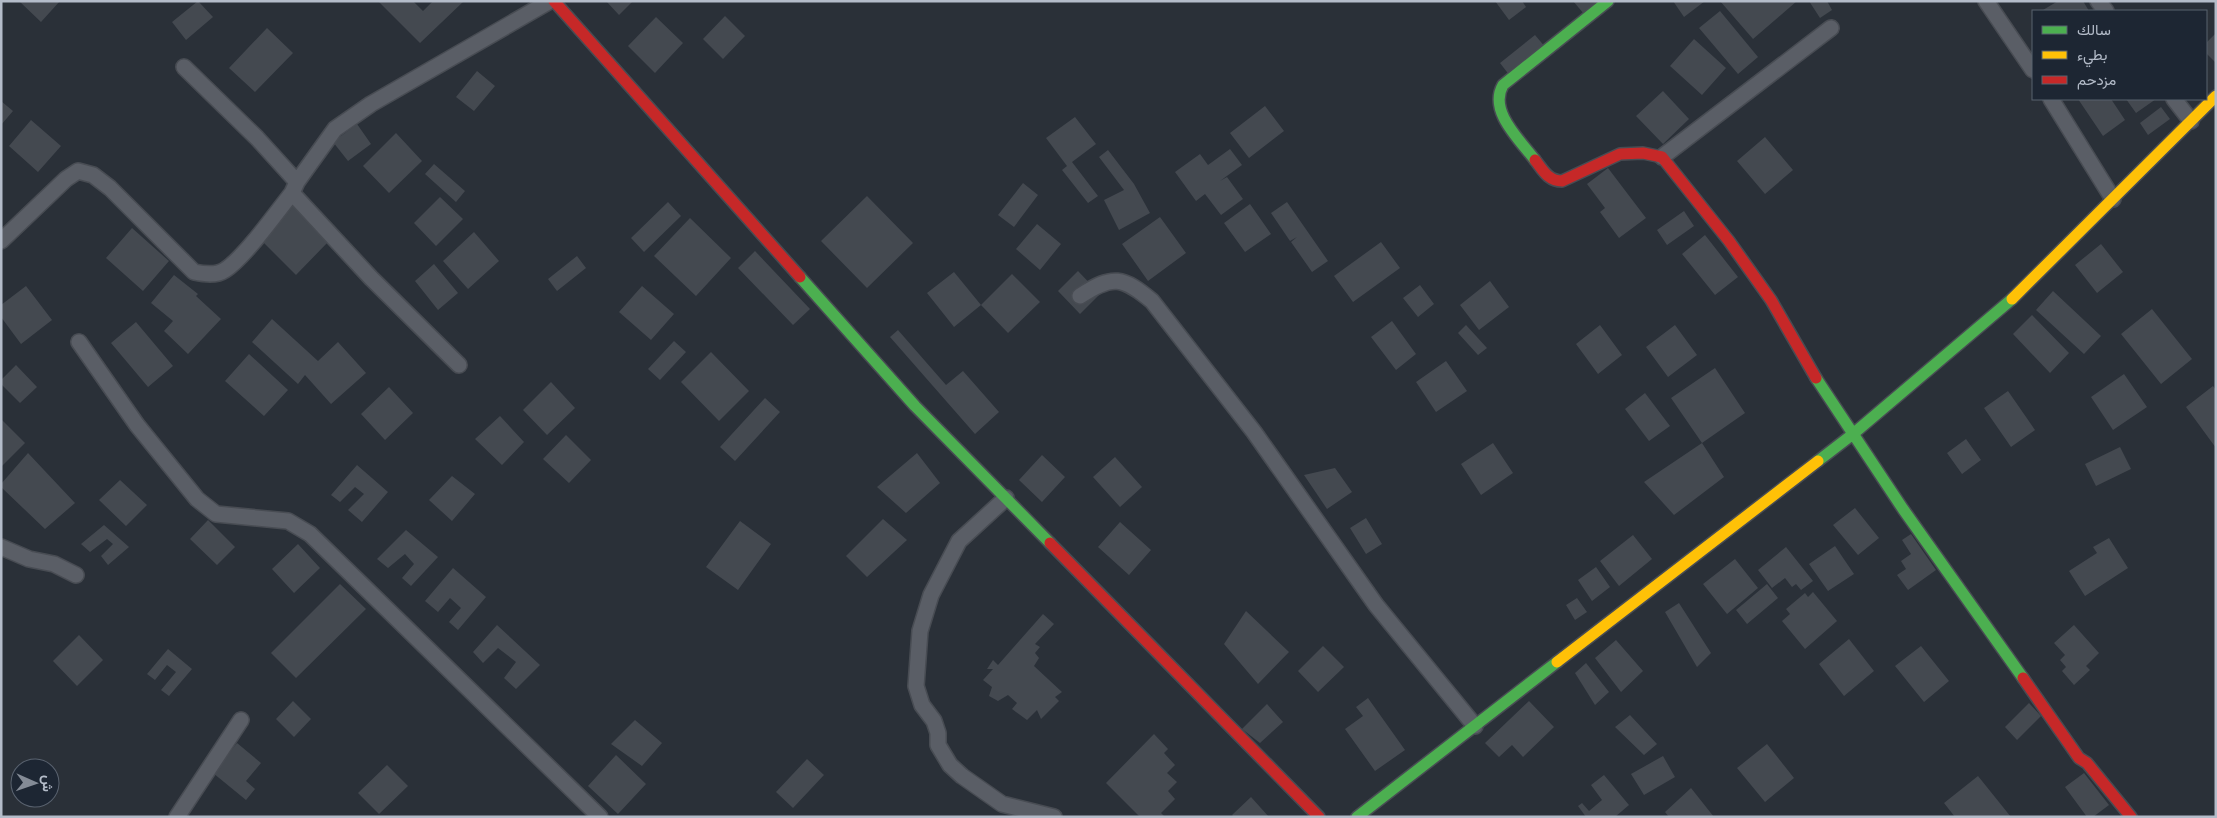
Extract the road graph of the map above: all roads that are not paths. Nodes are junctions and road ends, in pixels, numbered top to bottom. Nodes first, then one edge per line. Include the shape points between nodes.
1 (550, 1) edge
2 (554, 1) edge
3 (1608, 1) edge
4 (1986, 1) edge
5 (1831, 28) dead end
6 (184, 67) dead end
7 (2032, 69) edge
8 (2216, 96) edge
9 (2052, 100) edge
10 (2175, 100) edge
11 (2191, 121) junction
12 (1662, 157) junction
13 (294, 188) junction
14 (2113, 199) junction
15 (1, 240) edge
16 (1080, 296) dead end
17 (80, 342) dead end
18 (459, 366) dead end
19 (1853, 434) junction
20 (1006, 498) junction
21 (1, 547) edge
22 (76, 576) dead end
23 (241, 720) dead end
24 (1475, 726) junction
25 (177, 817) edge
26 (600, 817) edge
27 (1054, 817) edge
28 (1319, 817) edge
29 (1357, 817) edge
30 (2131, 817) edge

1 - 13 street via 370,104 336,129
2 - 20 street via 915,406
3 - 12 street via 1503,85 1497,94 1497,104 1548,178 1554,181 1562,181 1620,154 1643,153
4 - 7 street
5 - 12 street
6 - 13 street via 257,138
8 - 11 street
9 - 14 street
10 - 11 street
11 - 14 street
12 - 19 street via 1771,300
13 - 15 street via 224,271 194,272 99,179 78,171
13 - 18 street via 384,291
14 - 19 street via 2018,294
16 - 24 street via 1096,286 1117,280 1132,284 1152,302 1254,432 1376,605
17 - 26 street via 137,425 197,499 216,514 288,521 310,534
19 - 24 street
19 - 30 street via 1994,641 2079,758 2087,763
20 - 27 street via 959,542 931,595 920,631 916,686 922,705 934,721 938,745 950,766 1002,804
20 - 28 street
21 - 22 street via 29,559 54,564
23 - 25 street
24 - 29 street

